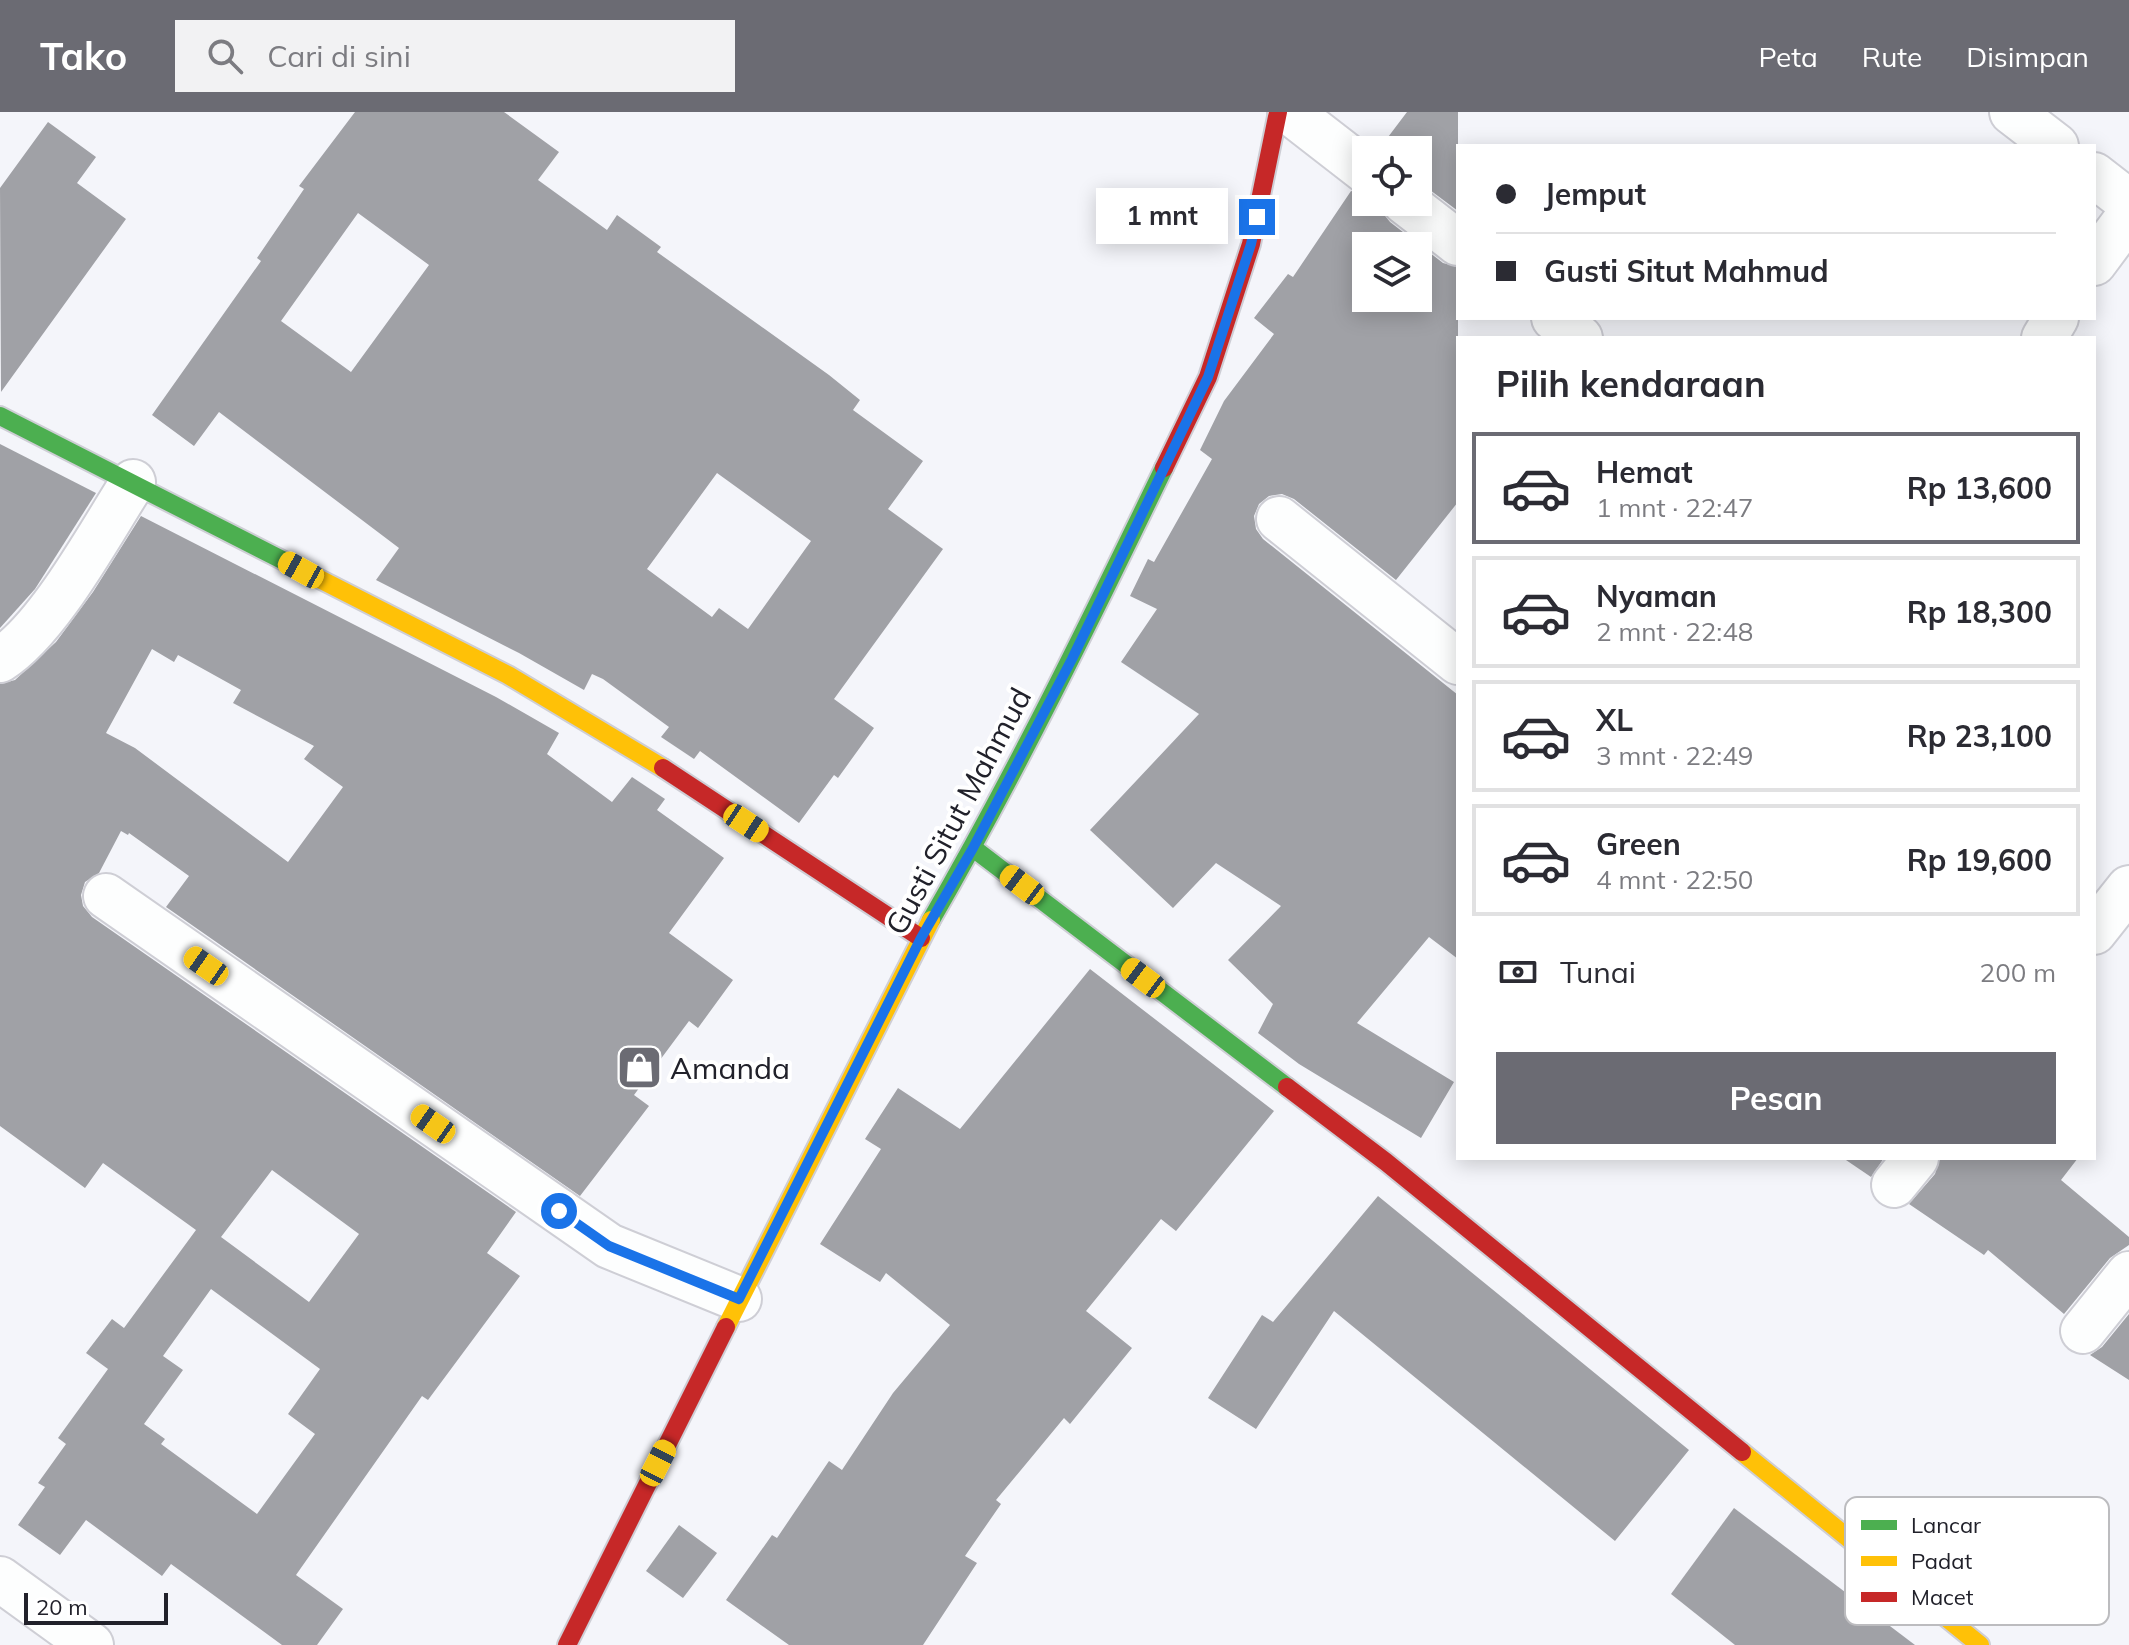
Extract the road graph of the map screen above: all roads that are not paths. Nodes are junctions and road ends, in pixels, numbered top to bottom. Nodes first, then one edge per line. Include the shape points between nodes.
1 (1278, 112) edge
2 (1290, 112) edge
3 (2012, 112) edge
4 (2053, 144) edge
5 (1352, 160) edge
6 (2096, 177) edge
7 (2129, 202) edge
8 (1423, 216) edge
9 (2129, 216) edge
10 (1456, 241) edge
11 (2096, 260) edge
12 (1557, 320) edge
13 (1577, 336) edge
14 (0, 416) edge
15 (133, 482) junction
16 (1279, 519) dead end
17 (0, 660) edge
18 (1456, 660) edge
19 (973, 848) junction
20 (2129, 888) edge
21 (106, 896) dead end
22 (2096, 929) edge
23 (921, 938) junction
24 (2129, 1274) edge
25 (739, 1299) junction
26 (2083, 1331) dead end
27 (1845, 1535) edge
28 (0, 1579) edge
29 (1955, 1625) edge
30 (91, 1645) edge
31 (567, 1645) edge
32 (1980, 1645) edge

1 - 19 main road, Gusti Situt Mahmud via 1251,244 1208,377 1072,659
2 - 5 street
3 - 4 street
6 - 7 street
8 - 10 street
9 - 11 street
12 - 13 street
14 - 15 main road
15 - 17 street via 53,606 18,648
15 - 23 main road via 508,675 622,741
16 - 18 street
19 - 23 main road, Gusti Situt Mahmud
19 - 27 main road via 1386,1162
20 - 22 street
21 - 25 street via 609,1246
23 - 25 main road, Gusti Situt Mahmud
24 - 26 street
25 - 31 main road, Gusti Situt Mahmud
28 - 30 street
29 - 32 main road

